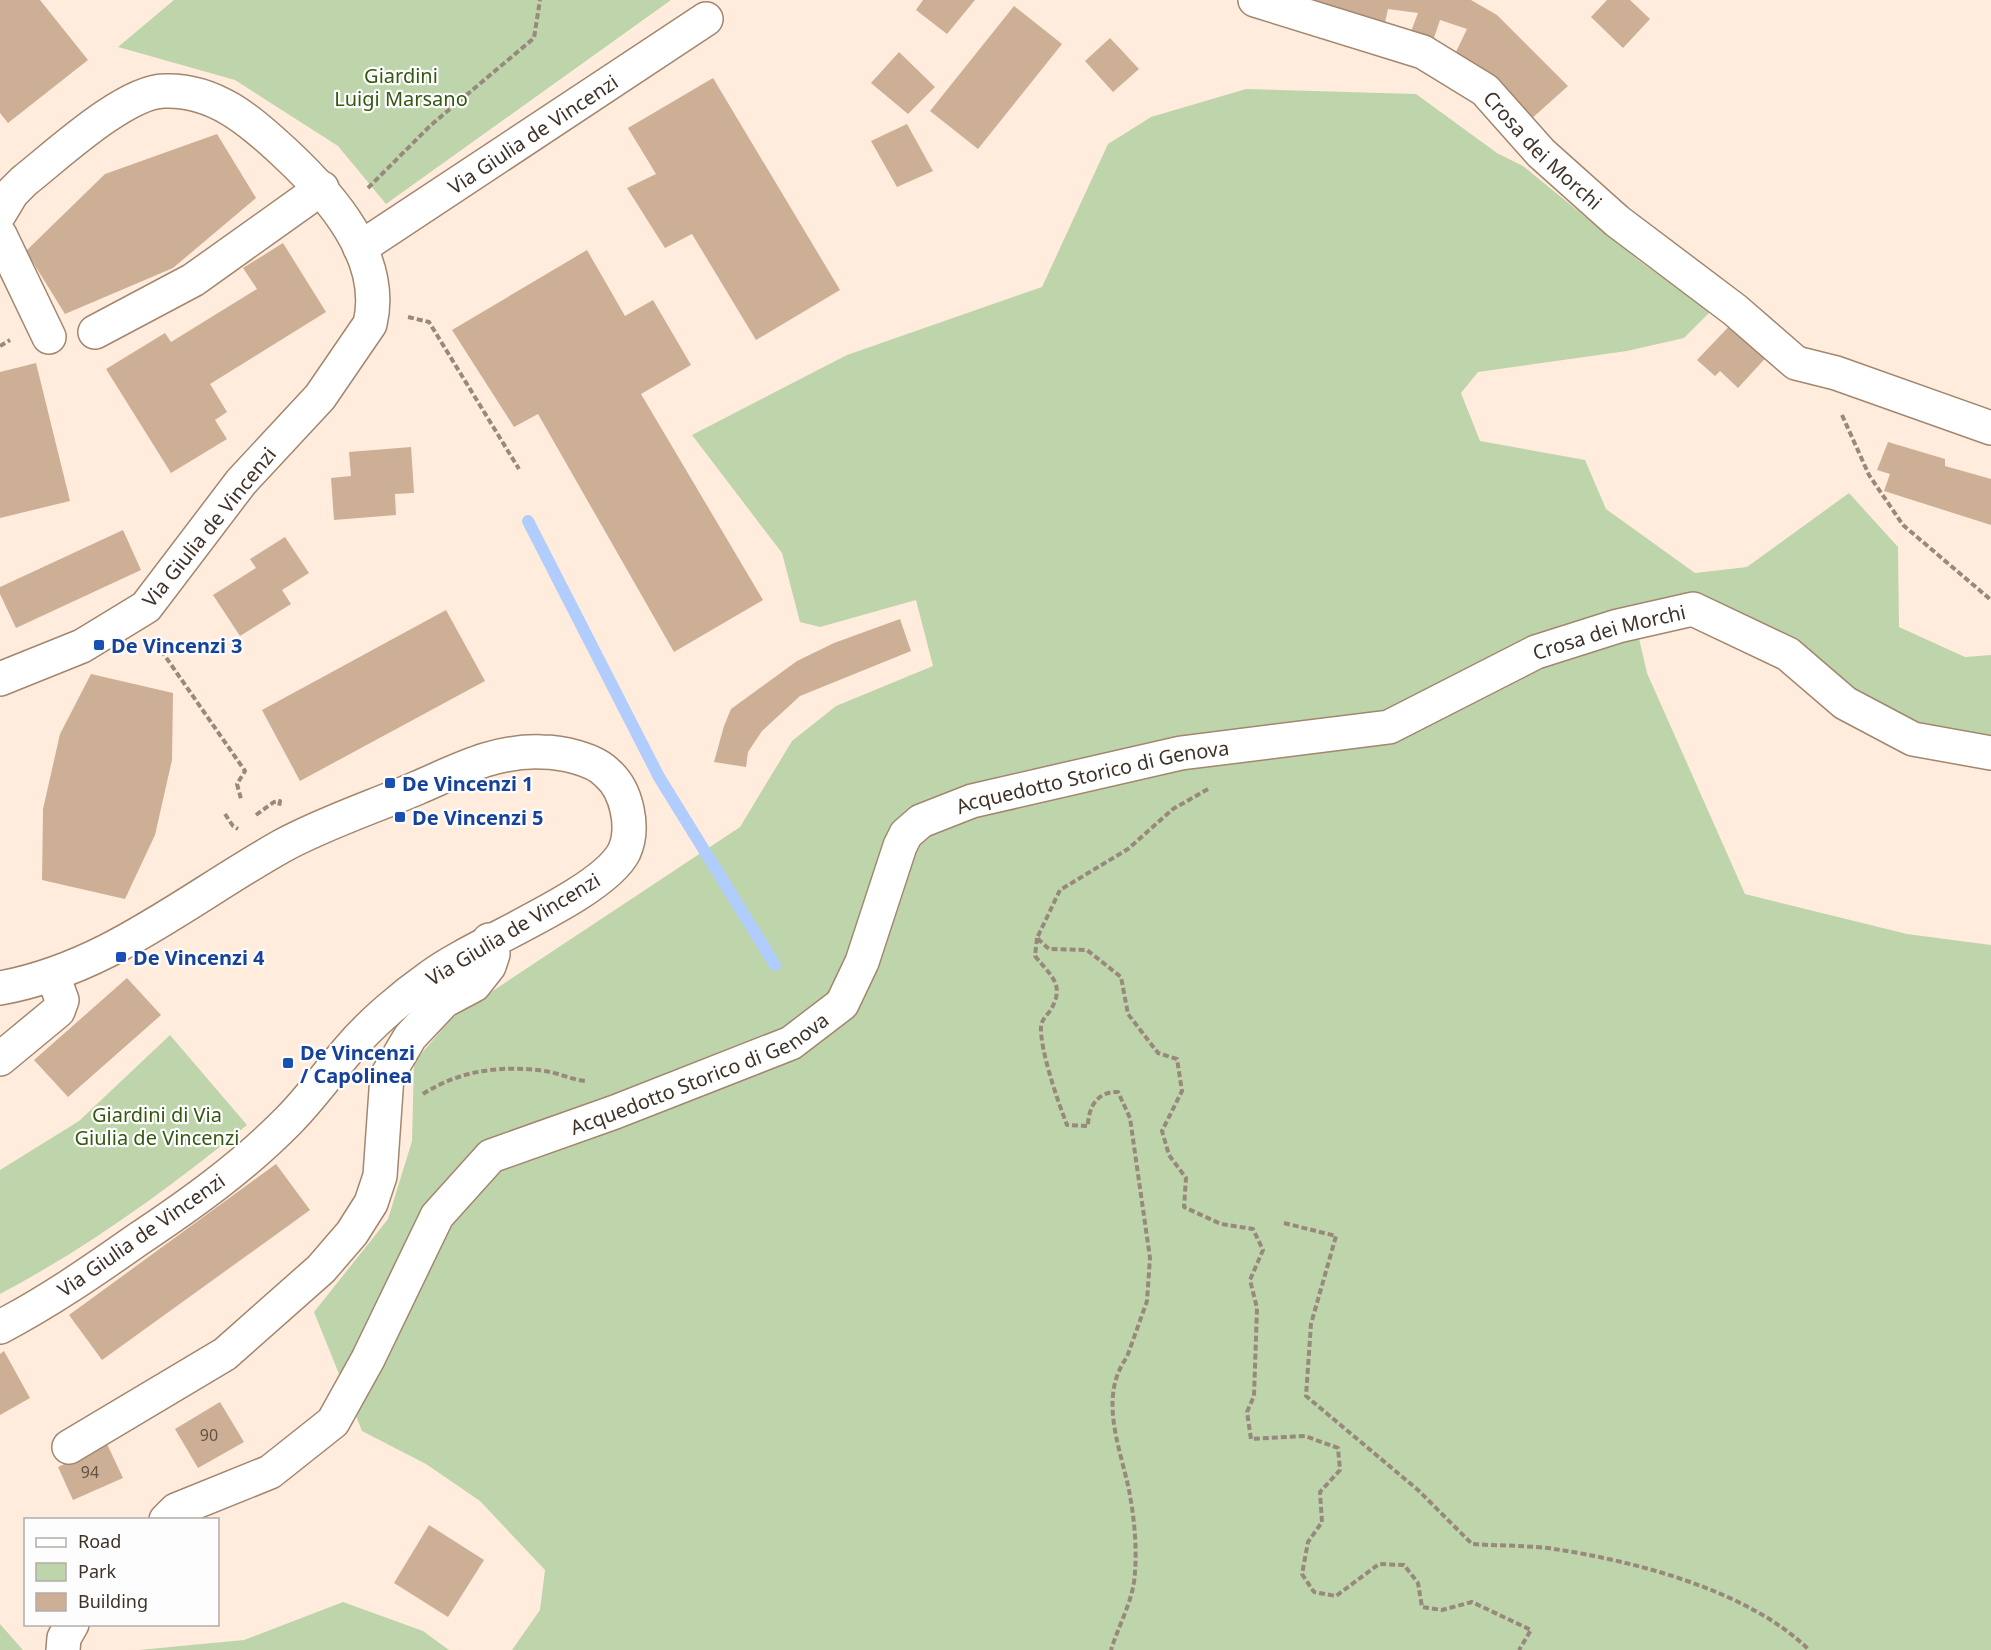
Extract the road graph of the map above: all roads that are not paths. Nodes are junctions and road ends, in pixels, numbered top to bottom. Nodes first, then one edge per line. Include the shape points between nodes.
1 (1255, 0) edge
2 (706, 19) dead end
3 (322, 188) junction
4 (0, 213) edge
5 (0, 235) edge
6 (360, 248) junction
7 (95, 332) dead end
8 (49, 337) dead end
9 (1991, 428) edge
10 (0, 679) edge
11 (1280, 740) joint
12 (1991, 753) edge
13 (489, 940) junction
14 (53, 976) junction
15 (0, 988) edge
16 (0, 1059) edge
17 (0, 1328) edge
18 (69, 1447) dead end
19 (168, 1518) edge
20 (71, 1626) edge
21 (63, 1650) edge

1 - 9 street, Crosa dei Morchi via 1423,52 1485,90 1541,153 1617,221 1735,310 1796,363 1836,373
2 - 6 street, Via Giulia de Vincenzi
3 - 4 street, Via Giulia de Vincenzi via 246,117 198,94 162,91 123,105 24,182
3 - 6 street, Via Giulia de Vincenzi
3 - 7 street via 193,280
5 - 8 street
6 - 10 street, Via Giulia de Vincenzi via 370,279 370,324 320,397 241,482 146,607 82,646
11 - 12 street, Crosa dei Morchi via 1389,727 1536,652 1618,626 1693,609 1788,654 1845,703 1913,739
11 - 19 street, Acquedotto Storico di Genova via 1170,756 972,801 921,821 906,834 900,846 862,962 842,1004 791,1042 491,1156 437,1216 333,1422 270,1472 176,1510
13 - 14 street, Via Giulia de Vincenzi via 586,889 610,869 624,850 630,825 625,800 607,772 571,755 541,751 495,755 284,845 117,948
13 - 17 street, Via Giulia de Vincenzi via 426,979 352,1045 291,1118 249,1159 109,1260
13 - 18 street via 493,954 489,966 474,984 444,1001 410,1036 387,1076 380,1176 352,1233 321,1269 225,1354
14 - 15 street, Via Giulia de Vincenzi
14 - 16 street via 62,1000 57,1011
20 - 21 street

